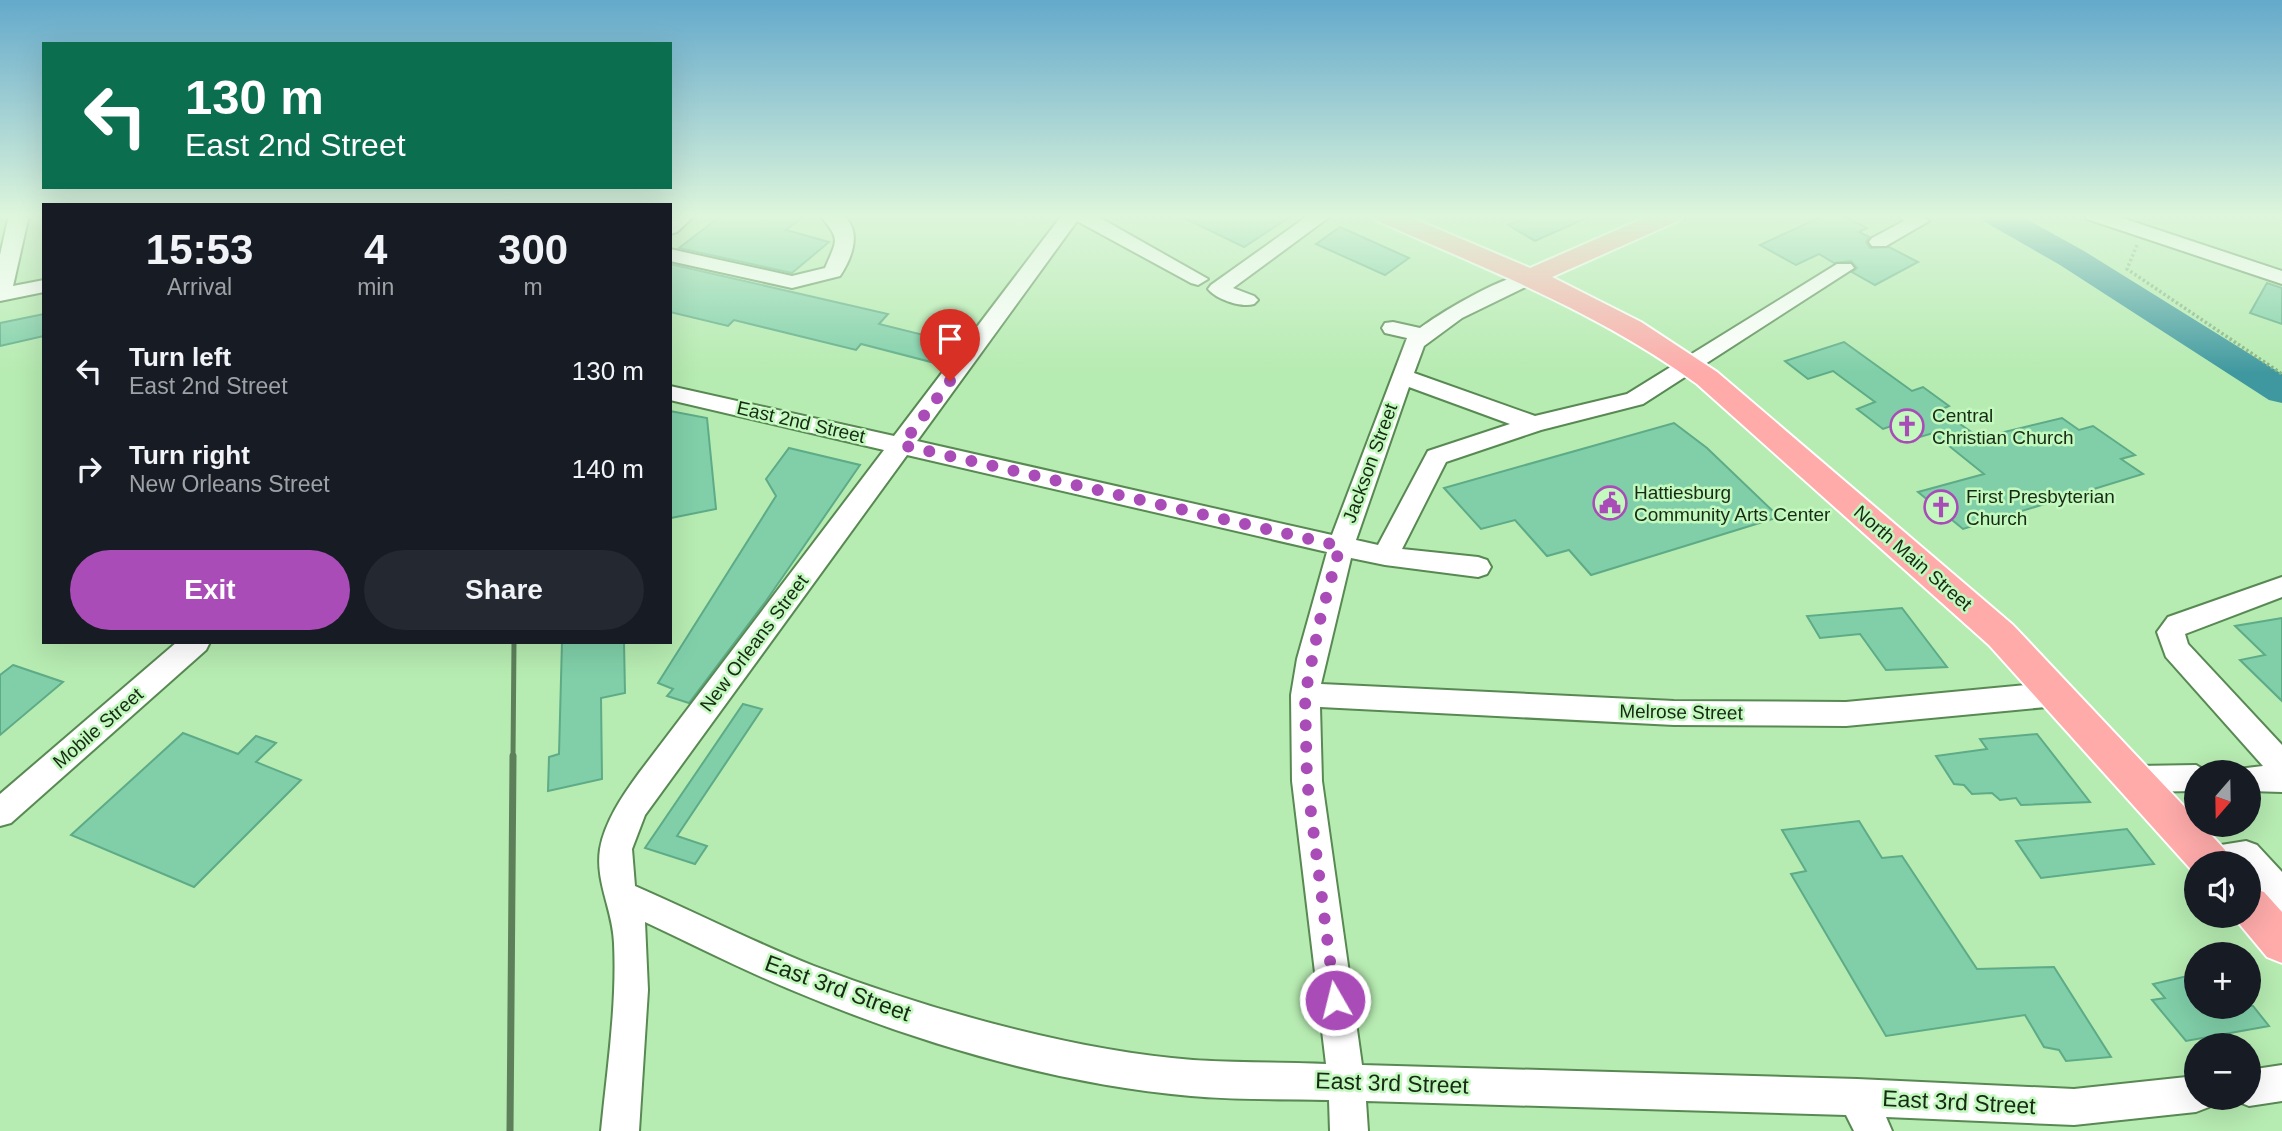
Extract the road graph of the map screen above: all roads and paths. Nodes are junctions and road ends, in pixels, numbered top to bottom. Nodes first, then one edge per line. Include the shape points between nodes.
1 (7, 268) edge
2 (728, 268) edge
3 (835, 268) edge
4 (1033, 268) edge
5 (1177, 268) edge
6 (1248, 268) edge
7 (1505, 268) edge
8 (1552, 268) edge
9 (1844, 268) dead end
10 (2128, 268) edge
11 (2252, 268) edge
12 (1529, 278) junction
13 (2282, 278) edge
14 (1198, 279) dead end
15 (42, 286) edge
16 (1, 295) edge
17 (1247, 300) dead end
18 (1393, 328) dead end
19 (1423, 335) junction
20 (1688, 364) junction
21 (2282, 374) edge
22 (1402, 376) junction
23 (672, 393) edge
24 (1534, 424) junction
25 (902, 445) junction
26 (1340, 546) junction
27 (1385, 556) junction
28 (1478, 567) dead end
29 (2282, 587) edge
30 (194, 644) edge
31 (2057, 694) junction
32 (1305, 695) junction
33 (2282, 766) edge
34 (2184, 778) edge
35 (2261, 778) edge
36 (2137, 779) junction
37 (2282, 779) edge
38 (0, 813) edge
39 (2200, 851) edge
40 (2261, 872) edge
41 (619, 895) junction
42 (2282, 895) edge
43 (2261, 919) edge
44 (2282, 943) edge
45 (1346, 1082) junction
46 (2282, 1083) edge
47 (2261, 1086) edge
48 (2184, 1095) edge
49 (1857, 1097) junction
50 (620, 1131) edge
51 (1349, 1131) edge
52 (1873, 1131) edge

1 - 16 street
2 - 3 street via 792,282
4 - 25 street, New Orleans Street
5 - 14 street
6 - 17 street via 1218,289
7 - 12 main road, North Main Street
8 - 12 main road
9 - 20 street
10 - 21 path
11 - 13 street
12 - 19 street, Jackson Street via 1454,313
12 - 20 main road, North Main Street via 1644,335
15 - 16 street
18 - 19 street
19 - 22 street, Jackson Street via 1414,343
20 - 24 street via 1635,398
20 - 31 main road, North Main Street via 2001,635
22 - 24 street
22 - 26 street, Jackson Street
23 - 25 street, East 2nd Street
24 - 27 street via 1437,457
25 - 26 street, East 2nd Street
25 - 41 street, New Orleans Street via 640,797 618,839
26 - 27 street, East 2nd Street
26 - 32 street, Jackson Street
27 - 28 street, East 2nd Street
29 - 33 street via 2178,624 2171,632 2176,649
30 - 38 street, Mobile Street
31 - 32 street, Melrose Street via 1846,714 1674,713
31 - 36 main road, North Main Street
32 - 45 street, Jackson Street via 1307,781
34 - 36 street
35 - 37 street
36 - 39 main road, North Main Street
40 - 42 street
41 - 45 street, East 3rd Street via 757,959 844,993 1080,1061 1192,1078
41 - 50 street, New Orleans Street via 631,941
43 - 44 main road
45 - 49 street, East 3rd Street
45 - 51 street, Jackson Street
46 - 47 street
48 - 49 street, East 3rd Street via 2074,1107
49 - 52 street

